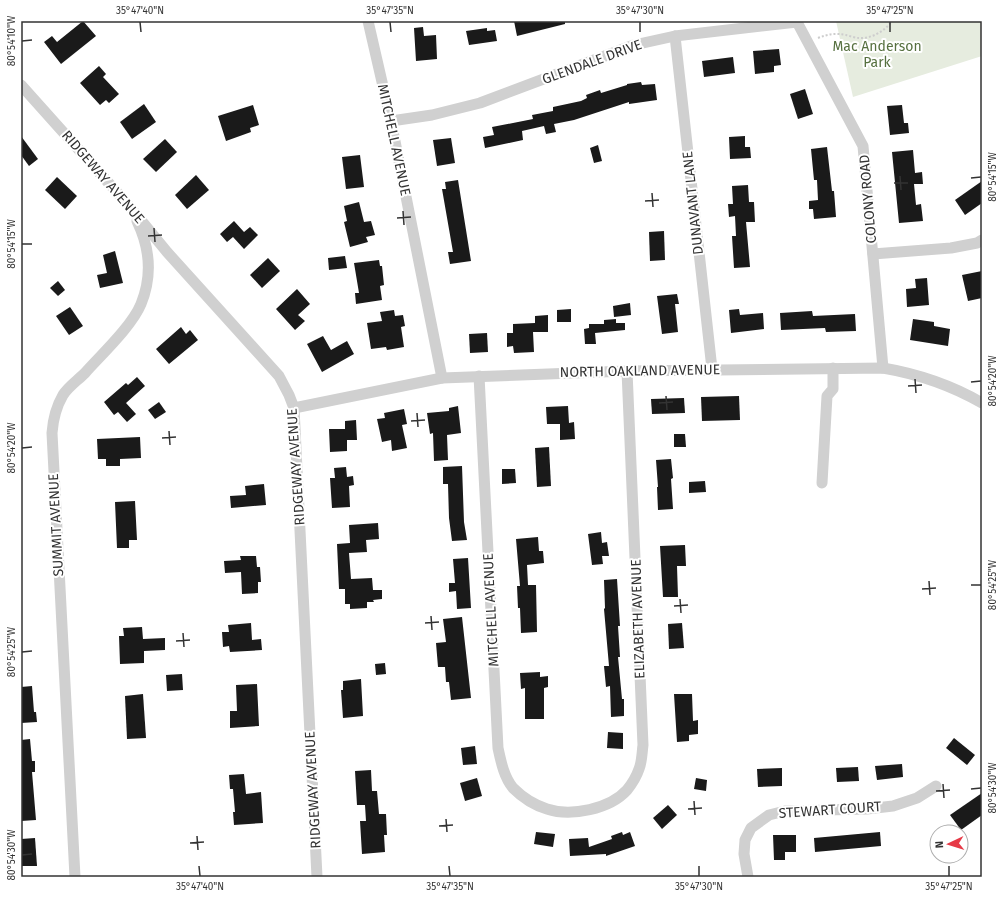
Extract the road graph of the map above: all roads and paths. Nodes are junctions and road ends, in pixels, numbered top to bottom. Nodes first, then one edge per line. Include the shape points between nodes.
1 (368, 21) edge
2 (892, 21) edge
3 (797, 22) joint
4 (675, 36) junction
5 (808, 43) junction
6 (21, 85) edge
7 (391, 121) junction
8 (131, 208) junction
9 (982, 240) edge
10 (873, 254) junction
11 (833, 368) junction
12 (883, 368) junction
13 (712, 369) junction
14 (627, 371) junction
15 (479, 376) junction
16 (442, 378) junction
17 (982, 403) edge
18 (294, 408) junction
19 (822, 483) dead end
20 (936, 786) dead end
21 (560, 811) joint
22 (75, 877) edge
23 (317, 877) edge
24 (748, 877) edge

1 - 7 street, MITCHELL AVENUE
2 - 5 path via 882,30 867,37 858,38 835,33
3 - 4 street, GLENDALE DRIVE
3 - 5 street, COLONY ROAD
4 - 7 street, GLENDALE DRIVE via 634,45 480,103 432,115
4 - 13 street, DUNAVANT LANE
5 - 10 street, COLONY ROAD via 863,146
6 - 8 street, RIDGEWAY AVENUE
7 - 16 street, MITCHELL AVENUE
8 - 18 street, RIDGEWAY AVENUE via 167,252 279,376
8 - 22 street, SUMMIT AVENUE via 141,229 148,254 148,280 141,305 126,327 64,394 54,416 52,432
9 - 10 street via 951,248
10 - 12 street, COLONY ROAD
11 - 12 street, NORTH OAKLAND AVENUE
11 - 13 street, NORTH OAKLAND AVENUE
11 - 19 street via 833,389 827,396
12 - 17 street, NORTH OAKLAND AVENUE via 933,380
13 - 14 street, NORTH OAKLAND AVENUE
14 - 15 street, NORTH OAKLAND AVENUE
14 - 21 street, ELIZABETH AVENUE via 643,745 639,769 627,790 607,805 583,811
15 - 16 street, NORTH OAKLAND AVENUE
15 - 21 street, MITCHELL AVENUE via 498,748 502,769 513,787 528,801 547,810
16 - 18 street, NORTH OAKLAND AVENUE
18 - 23 street, RIDGEWAY AVENUE
20 - 24 street, STEWART COURT via 916,798 893,806 868,810 785,811 769,815 751,828 745,840 744,854

